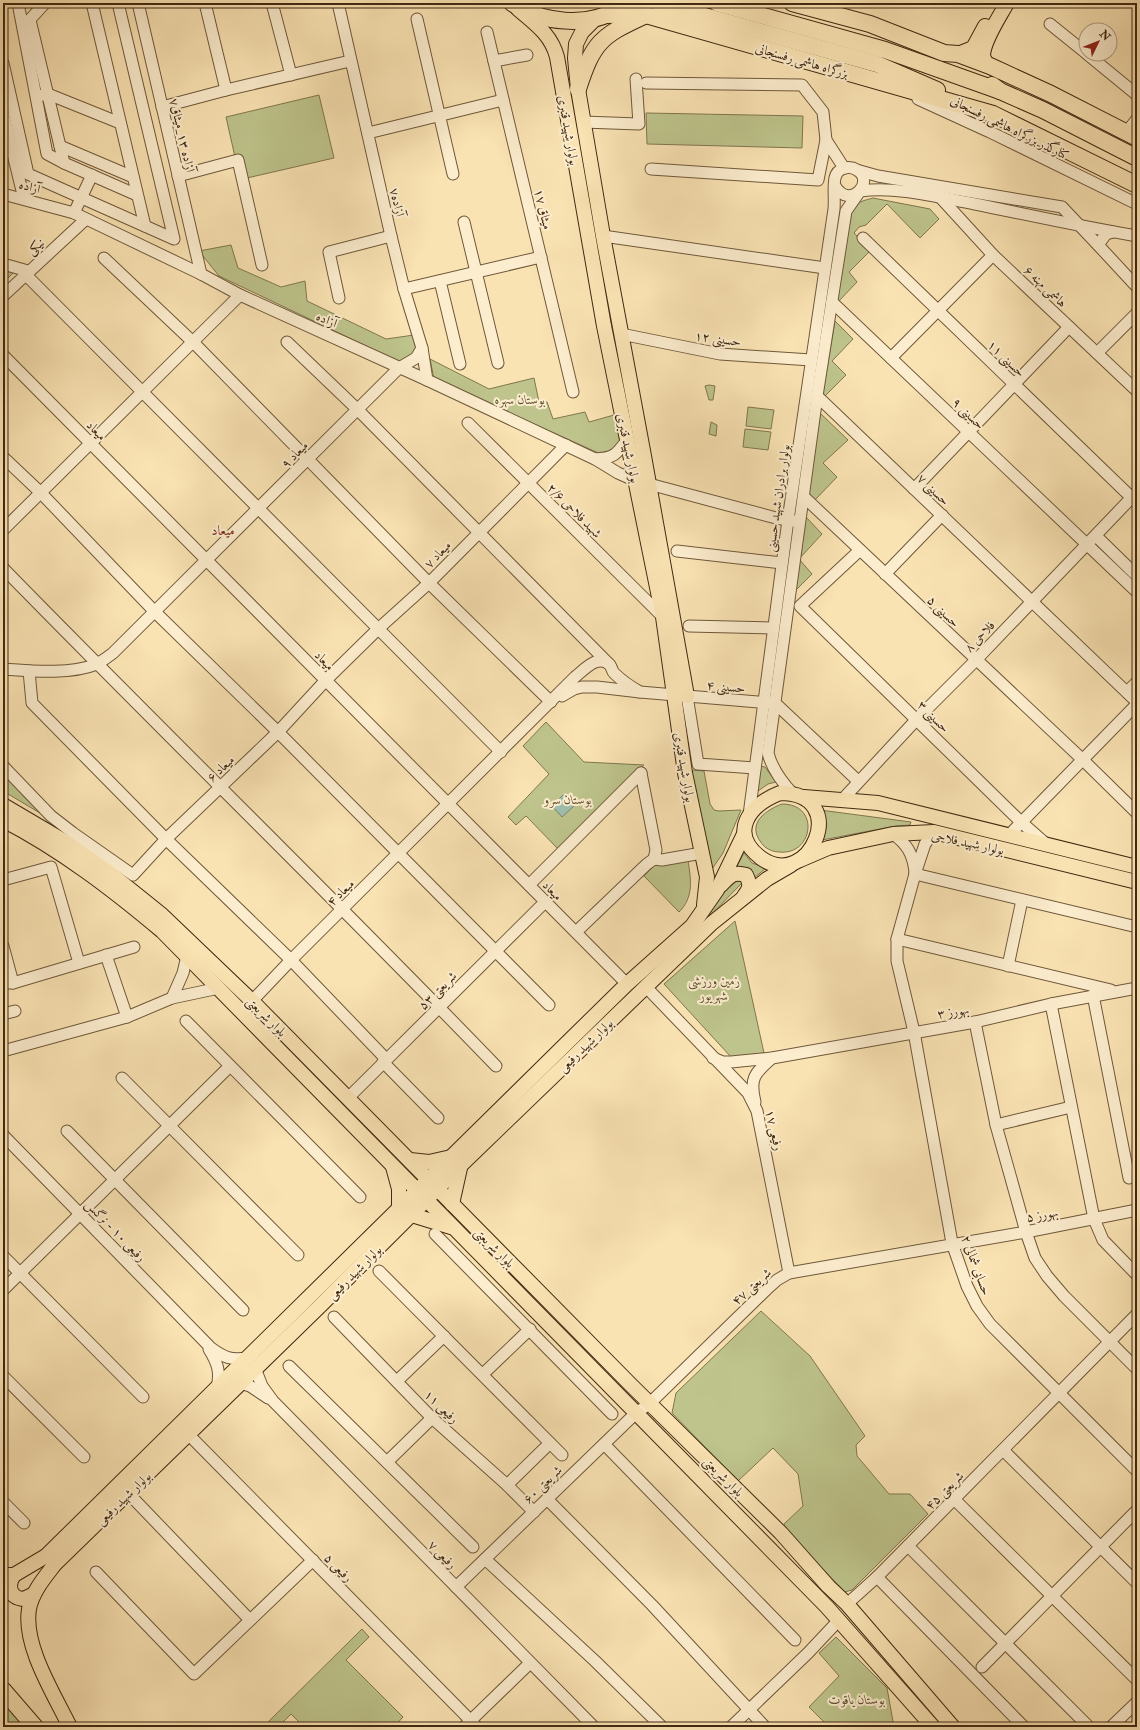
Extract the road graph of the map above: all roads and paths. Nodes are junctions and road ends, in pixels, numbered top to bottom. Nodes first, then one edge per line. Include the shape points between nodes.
1 (18, 3) edge
2 (45, 3) edge
3 (92, 3) edge
4 (118, 3) edge
5 (138, 3) edge
6 (205, 3) edge
7 (272, 3) edge
8 (338, 3) edge
9 (512, 3) edge
10 (628, 3) edge
11 (658, 3) edge
12 (717, 3) edge
13 (792, 3) edge
14 (997, 3) edge
15 (1007, 3) edge
16 (652, 13) edge
17 (603, 16) junction
18 (417, 19) dead end
19 (26, 24) junction
20 (1050, 24) dead end
21 (487, 32) dead end
22 (1078, 47) edge
23 (951, 53) junction
24 (527, 55) dead end
25 (350, 61) junction
26 (494, 61) junction
27 (1096, 62) edge
28 (3, 63) edge
29 (990, 66) junction
30 (291, 75) junction
31 (869, 80) junction
32 (226, 90) junction
33 (578, 90) junction
34 (1000, 90) junction
35 (48, 94) junction
36 (1137, 95) edge
37 (36, 96) junction
38 (503, 100) junction
39 (162, 107) junction
40 (3, 113) edge
41 (993, 114) junction
42 (440, 115) junction
43 (1137, 119) edge
44 (120, 122) junction
45 (584, 122) junction
46 (368, 133) junction
47 (1132, 135) edge
48 (826, 140) junction
49 (60, 146) junction
50 (1137, 158) edge
51 (64, 163) junction
52 (844, 168) junction
53 (651, 169) dead end
54 (860, 171) junction
55 (453, 174) dead end
56 (92, 175) junction
57 (178, 176) junction
58 (133, 177) junction
59 (1137, 185) edge
60 (835, 186) junction
61 (860, 191) junction
62 (3, 194) edge
63 (137, 194) junction
64 (940, 197) junction
65 (81, 198) junction
66 (24, 199) junction
67 (1137, 204) edge
68 (74, 213) junction
69 (86, 219) junction
70 (464, 222) dead end
71 (1078, 225) junction
72 (144, 226) junction
73 (1113, 232) junction
74 (391, 236) junction
75 (603, 236) junction
76 (1137, 236) edge
77 (863, 238) dead end
78 (588, 239) junction
79 (1098, 246) junction
80 (993, 254) junction
81 (104, 258) dead end
82 (541, 258) junction
83 (3, 264) edge
84 (262, 265) dead end
85 (825, 268) junction
86 (476, 272) junction
87 (26, 273) junction
88 (201, 274) junction
89 (440, 281) junction
90 (1137, 287) edge
91 (404, 289) junction
92 (3, 296) edge
93 (240, 296) junction
94 (339, 298) dead end
95 (832, 302) junction
96 (938, 310) junction
97 (1137, 313) edge
98 (1069, 327) junction
99 (621, 334) junction
100 (287, 342) dead end
101 (194, 343) junction
102 (422, 348) junction
103 (1097, 353) junction
104 (3, 355) edge
105 (891, 358) junction
106 (811, 360) junction
107 (498, 363) dead end
108 (460, 364) dead end
109 (399, 368) junction
110 (427, 380) junction
111 (1014, 384) junction
112 (1137, 391) edge
113 (142, 392) junction
114 (573, 392) dead end
115 (817, 396) junction
116 (358, 410) junction
117 (468, 423) dead end
118 (969, 432) junction
119 (627, 440) junction
120 (90, 443) junction
121 (566, 445) junction
122 (3, 457) edge
123 (595, 459) junction
124 (308, 460) junction
125 (642, 482) junction
126 (528, 483) junction
127 (914, 489) junction
128 (41, 493) junction
129 (1134, 495) edge
130 (804, 497) junction
131 (258, 509) junction
132 (942, 515) junction
133 (788, 520) junction
134 (800, 523) junction
135 (3, 530) edge
136 (479, 532) junction
137 (1096, 536) junction
138 (1087, 545) junction
139 (860, 550) junction
140 (677, 551) dead end
141 (207, 560) junction
142 (782, 563) junction
143 (3, 568) edge
144 (885, 574) junction
145 (1137, 576) edge
146 (429, 583) junction
147 (1137, 592) edge
148 (1032, 601) junction
149 (155, 612) junction
150 (663, 617) junction
151 (689, 626) dead end
152 (774, 628) junction
153 (378, 629) junction
154 (589, 642) junction
155 (976, 660) junction
156 (593, 663) junction
157 (97, 664) junction
158 (611, 668) junction
159 (3, 669) edge
160 (29, 671) junction
161 (326, 680) junction
162 (1137, 682) edge
163 (599, 687) junction
164 (640, 692) junction
165 (1127, 692) junction
166 (681, 695) junction
167 (551, 702) junction
168 (769, 703) junction
169 (1137, 703) edge
170 (917, 719) junction
171 (278, 732) junction
172 (501, 752) junction
173 (1083, 760) junction
174 (3, 766) edge
175 (754, 768) junction
176 (858, 782) junction
177 (221, 786) junction
178 (798, 795) junction
179 (842, 800) junction
180 (449, 804) junction
181 (3, 805) edge
182 (1137, 814) edge
183 (749, 815) junction
184 (3, 820) edge
185 (1021, 822) junction
186 (934, 832) junction
187 (744, 834) junction
188 (892, 834) junction
189 (1009, 835) junction
190 (166, 838) junction
191 (1048, 846) junction
192 (702, 853) junction
193 (398, 854) junction
194 (654, 859) junction
195 (795, 862) junction
196 (1137, 867) edge
197 (915, 874) junction
198 (3, 880) edge
199 (1137, 882) edge
200 (529, 885) junction
201 (717, 890) junction
202 (742, 898) junction
203 (1022, 900) junction
204 (546, 902) junction
205 (342, 909) junction
206 (704, 909) junction
207 (1137, 927) edge
208 (576, 932) junction
209 (897, 939) junction
210 (3, 946) edge
211 (134, 947) dead end
212 (495, 952) junction
213 (106, 955) junction
214 (187, 956) junction
215 (291, 960) junction
216 (79, 963) junction
217 (1008, 966) junction
218 (8, 983) edge
219 (627, 984) junction
220 (218, 988) junction
221 (646, 988) junction
222 (1137, 988) edge
223 (1116, 991) junction
224 (1094, 996) junction
225 (172, 998) junction
226 (252, 1001) junction
227 (1051, 1004) junction
228 (549, 1005) dead end
229 (439, 1007) junction
230 (14, 1011) dead end
231 (3, 1014) edge
232 (127, 1017) junction
233 (186, 1021) dead end
234 (975, 1022) junction
235 (914, 1032) junction
236 (3, 1051) edge
237 (713, 1058) junction
238 (772, 1058) junction
239 (384, 1062) junction
240 (230, 1066) junction
241 (496, 1066) dead end
242 (122, 1078) dead end
243 (348, 1098) junction
244 (1071, 1107) junction
245 (757, 1111) junction
246 (438, 1118) dead end
247 (170, 1125) junction
248 (996, 1125) junction
249 (67, 1131) dead end
250 (3, 1136) edge
251 (410, 1160) junction
252 (456, 1161) junction
253 (392, 1165) junction
254 (1129, 1178) dead end
255 (114, 1179) junction
256 (433, 1184) junction
257 (422, 1195) junction
258 (360, 1197) dead end
259 (452, 1204) junction
260 (1137, 1210) edge
261 (405, 1212) junction
262 (80, 1213) junction
263 (1094, 1219) junction
264 (452, 1227) junction
265 (1026, 1232) junction
266 (435, 1234) dead end
267 (952, 1243) junction
268 (298, 1255) dead end
269 (3, 1256) edge
270 (379, 1271) dead end
271 (20, 1273) junction
272 (790, 1273) junction
273 (1137, 1275) edge
274 (3, 1290) edge
275 (243, 1310) dead end
276 (1137, 1314) edge
277 (334, 1317) dead end
278 (530, 1329) junction
279 (444, 1336) junction
280 (1110, 1342) junction
281 (207, 1345) junction
282 (251, 1363) junction
283 (289, 1366) dead end
284 (1137, 1369) edge
285 (483, 1374) junction
286 (3, 1376) edge
287 (397, 1381) junction
288 (240, 1384) junction
289 (217, 1387) junction
290 (1059, 1394) junction
291 (143, 1397) dead end
292 (273, 1402) junction
293 (649, 1404) junction
294 (636, 1413) junction
295 (612, 1414) dead end
296 (432, 1418) junction
297 (188, 1434) junction
298 (550, 1443) junction
299 (604, 1444) junction
300 (1003, 1450) junction
301 (562, 1455) dead end
302 (84, 1457) dead end
303 (387, 1462) junction
304 (1137, 1471) edge
305 (508, 1485) junction
306 (128, 1493) junction
307 (547, 1499) junction
308 (954, 1499) junction
309 (3, 1502) edge
310 (1137, 1510) edge
311 (534, 1512) junction
312 (24, 1523) dead end
313 (908, 1546) junction
314 (1101, 1547) junction
315 (473, 1548) dead end
316 (485, 1559) junction
317 (313, 1560) junction
318 (96, 1572) dead end
319 (8, 1575) edge
320 (877, 1576) junction
321 (1137, 1583) edge
322 (456, 1587) junction
323 (34, 1594) junction
324 (1052, 1596) junction
325 (847, 1604) junction
326 (250, 1620) junction
327 (839, 1620) junction
328 (794, 1640) dead end
329 (1006, 1643) junction
330 (530, 1662) junction
331 (982, 1667) dead end
332 (1137, 1680) edge
333 (3, 1690) edge
334 (1137, 1702) edge
335 (748, 1710) junction
336 (471, 1725) edge
337 (35, 1727) edge
338 (70, 1727) edge
339 (594, 1727) edge
340 (662, 1727) edge
341 (732, 1727) edge
342 (765, 1727) edge
343 (933, 1727) edge
344 (953, 1727) edge
345 (1024, 1727) edge
346 (1090, 1727) edge
347 (1112, 1727) edge

1 - 19 street
2 - 19 street
3 - 44 street
4 - 72 street via 174,239
5 - 39 street, آزاده ۱۳_میثاق۷
6 - 32 street
7 - 30 street
8 - 25 street, آزاده۷
9 - 17 highway, بزرگراه هاشمی رفسنجانی via 532,14 551,19 584,20
9 - 78 main road, بولوار شهید قنبری via 554,46
10 - 17 highway
11 - 41 highway, بزرگراه هاشمی رفسنجانی via 877,64
12 - 34 highway via 885,50
13 - 23 highway via 870,24
14 - 23 main road via 973,48
15 - 29 main road via 983,54 984,61
16 - 17 highway, بزرگراه هاشمی رفسنجانی
16 - 31 highway, بزرگراه هاشمی رفسنجانی
16 - 33 highway via 619,28 601,41 587,62
17 - 33 main road, بولوار شهید قنبری via 582,32 576,44
18 - 42 street
19 - 35 street
19 - 37 street
20 - 22 street
21 - 26 street, میثاق ۱۷
23 - 29 highway
23 - 34 highway
24 - 26 street
25 - 30 street
25 - 46 street, آزاده۷
26 - 38 street, میثاق ۱۷
27 - 36 street
28 - 65 street via 28,174
29 - 47 highway
30 - 32 street
31 - 41 highway, بزرگراه هاشمی رفسنجانی
31 - 67 street, کنارگذر بزرگراه هاشمی رفسنجانی via 924,102
32 - 39 street
33 - 45 main road, بولوار شهید قنبری
34 - 50 highway
35 - 37 street
35 - 44 street
35 - 49 street
37 - 51 street via 47,154
38 - 42 street
38 - 82 street, میثاق ۱۷
39 - 57 street, آزاده ۱۳_میثاق۷
40 - 66 street
41 - 59 highway, بزرگراه هاشمی رفسنجانی
42 - 46 street
42 - 55 street
43 - 47 street
44 - 58 street
45 - 48 street via 639,124 641,81 802,85 823,112
45 - 75 main road, بولوار شهید قنبری
46 - 74 street, آزاده۷
48 - 52 street
48 - 53 street via 818,180
49 - 51 street
49 - 58 street
51 - 56 street
52 - 54 street via 852,167
52 - 60 street via 838,172
54 - 61 street via 863,185
54 - 71 street via 1062,206
56 - 63 street
56 - 65 street
57 - 84 street via 238,160
57 - 88 street, آزاده ۱۳_میثاق۷
58 - 63 street
60 - 61 street via 843,195 855,195
60 - 85 street, بولوار برادران شهید حسینی
61 - 64 street via 892,189
61 - 95 street, بولوار برادران شهید حسینی via 846,211
62 - 66 street, آزاده
63 - 72 street
64 - 71 street
64 - 80 street, هاشمی مهنه ۶
65 - 68 street
65 - 72 street
66 - 68 street, آزاده
68 - 69 street, آزاده
69 - 87 street, نیکی
69 - 88 street, آزاده
70 - 86 street
71 - 73 street
71 - 79 street
73 - 76 street
73 - 79 street via 1106,234
74 - 91 street, آزاده۷
74 - 94 street via 328,252
75 - 78 main road
75 - 85 street
75 - 99 main road, بولوار شهید قنبری
77 - 96 street, حسینی ۱۱
78 - 119 main road, بولوار شهید قنبری
79 - 90 street
80 - 96 street
80 - 98 street, هاشمی مهنه ۶
81 - 101 street
82 - 86 street
82 - 114 street, میثاق ۱۷
83 - 87 street
85 - 106 street, بولوار برادران شهید حسینی
86 - 89 street
86 - 107 street
87 - 92 street, نیکی
87 - 113 street
88 - 93 street, آزاده
89 - 91 street
89 - 108 street
91 - 102 street, آزاده۷
93 - 101 street
93 - 109 street, آزاده
95 - 105 street, حسینی ۹
95 - 115 street, بولوار برادران شهید حسینی
96 - 105 street
96 - 111 street, حسینی ۱۱
97 - 103 street
98 - 103 street, هاشمی مهنه ۶
98 - 111 street
99 - 106 street, حسینی ۱۲ via 720,354
99 - 125 main road, بولوار شهید قنبری
100 - 116 street
101 - 113 street
101 - 124 street
102 - 109 street, میعاد ۹ via 416,358
102 - 110 street, آزاده۷
103 - 112 street, هاشمی مهنه ۶
104 - 120 street, میعاد
105 - 118 street, حسینی ۹
106 - 133 street, بولوار برادران شهید حسینی
109 - 110 street, آزاده
109 - 116 street, میعاد ۹
110 - 121 street, آزاده
111 - 118 street
111 - 129 street, حسینی ۱۱
113 - 120 street
113 - 131 street
115 - 127 street, حسینی ۷
115 - 130 street, بولوار برادران شهید حسینی
116 - 124 street, میعاد ۹
116 - 136 street
117 - 126 street, شهید فلاحی ۲/۶
118 - 127 street
118 - 138 street, حسینی ۹
119 - 123 street via 618,454
119 - 125 main road, بولوار شهید قنبری
120 - 128 street
120 - 141 street, میعاد
121 - 123 street, آزاده
121 - 126 street, میعاد ۷
122 - 128 street
123 - 125 street, آزاده via 618,473
124 - 131 street, میعاد ۹
124 - 146 street
125 - 133 street, آزاده
125 - 150 main road, بولوار شهید قنبری
125 - 166 main road, بولوار شهید قنبری
126 - 136 street, میعاد ۷
126 - 150 street, شهید فلاحی ۲/۶
127 - 132 street, حسینی ۷
128 - 135 street
128 - 149 street
129 - 137 street, فلاحی ۸
130 - 134 street, بولوار برادران شهید حسینی
130 - 139 street, حسینی ۵
131 - 141 street, میعاد ۹
131 - 153 street
132 - 144 street
132 - 148 street, حسینی ۷
133 - 134 street, آزاده
133 - 142 street, بولوار برادران شهید حسینی
134 - 168 street, بولوار برادران شهید حسینی
136 - 146 street, میعاد ۷
136 - 154 street
137 - 138 street, فلاحی ۸
137 - 145 street
138 - 147 street, حسینی ۹
138 - 148 street, فلاحی ۸
139 - 144 street, حسینی ۵
139 - 170 street, حسینی ۳ via 800,606
140 - 142 street
141 - 149 street, میعاد ۹
141 - 161 street, میعاد
142 - 152 street, بولوار برادران شهید حسینی
143 - 157 street
144 - 155 street, حسینی ۵
146 - 153 street, میعاد ۷
146 - 167 street
148 - 155 street, فلاحی ۸
148 - 165 street, حسینی ۷
149 - 157 street, میعاد ۹ via 113,654
149 - 171 street
150 - 166 main road, بولوار شهید قنبری
151 - 152 street
152 - 168 street, بولوار برادران شهید حسینی
153 - 161 street, میعاد ۷
153 - 172 street
154 - 156 street
154 - 158 street
155 - 170 street, فلاحی ۸
155 - 173 street, حسینی ۵
156 - 158 street via 602,661
156 - 163 street via 587,671 588,679
156 - 167 street
157 - 160 street via 69,670
157 - 177 street
158 - 163 street via 612,680 609,684
158 - 164 street via 627,684
159 - 160 street
160 - 190 street via 32,703
161 - 171 street, میعاد ۶
161 - 180 street, میعاد
162 - 165 street
163 - 164 street, حسینی ۴
163 - 167 street, حسینی ۴ via 582,686
164 - 166 street, حسینی ۴
165 - 169 street, حسینی ۷
166 - 168 street, حسینی ۴
166 - 175 street, بولوار شهید قنبری via 698,764
166 - 192 main road, بولوار شهید قنبری via 685,773
167 - 172 street, میعاد ۴
168 - 175 street, بولوار برادران شهید حسینی
168 - 176 street
168 - 178 street, بولوار برادران شهید حسینی via 770,764 780,779
169 - 173 street
170 - 176 street, فلاحی ۸
170 - 185 street, حسینی ۳
171 - 177 street, میعاد ۶
171 - 193 street
172 - 180 street, میعاد ۴
173 - 182 street, حسینی ۵
173 - 185 street
174 - 190 street, میعاد ۶ via 51,816 133,875
175 - 183 street, بولوار برادران شهید حسینی
176 - 179 street, فلاحی ۸
177 - 190 street, میعاد ۶
177 - 205 street
178 - 179 main road, بولوار شهید فلاحی
178 - 183 main road via 780,793 769,797 758,804
178 - 195 main road via 816,811 820,824 812,847
179 - 189 main road, بولوار شهید فلاحی via 878,803
180 - 193 street, میعاد ۴
180 - 200 street, میعاد
181 - 226 main road, بلوار شریعتی via 64,841 133,892 162,915
183 - 187 main road
184 - 214 main road, بلوار شریعتی via 31,834 89,873 162,931
185 - 189 street
185 - 191 street, حسینی ۳
186 - 188 main road, بولوار شهید فلاحی
186 - 197 street, حسابی شمالی ۲ via 925,844
186 - 199 main road, بولوار شهید فلاحی
187 - 195 main road via 747,842 761,858 772,864
187 - 201 main road, بولوار شهید رفیعی
188 - 195 main road, بولوار شهید فلاحی via 828,848
188 - 197 street via 908,848 913,858
189 - 191 main road, بولوار شهید فلاحی
190 - 215 street
191 - 196 main road, بولوار شهید فلاحی
192 - 194 street
192 - 206 main road, بولوار شهید قنبری via 707,877
193 - 205 street, میعاد ۴
193 - 212 street
194 - 200 street via 656,850 642,773
194 - 208 street
195 - 202 main road, بولوار شهید رفیعی via 767,878
197 - 203 street
197 - 209 street, حسابی شمالی ۲
198 - 216 street via 51,867
200 - 204 street, میعاد
201 - 202 main road via 731,875 746,875 750,888
201 - 206 main road, بولوار شهید رفیعی
202 - 221 main road, بولوار شهید رفیعی via 712,923
203 - 207 street
203 - 217 street
204 - 208 street, میعاد
204 - 212 street, شریعتی ۵۳
205 - 215 street, میعاد ۴
205 - 229 street
206 - 219 main road, بولوار شهید رفیعی via 692,926
208 - 219 street, میعاد
209 - 217 street
209 - 235 street, حسابی شمالی ۲ via 897,961
210 - 218 street
211 - 213 street
212 - 228 street
212 - 229 street, شریعتی ۵۳
213 - 216 street
213 - 232 street
214 - 220 main road, بلوار شریعتی
214 - 225 street
215 - 226 street, میعاد ۴
215 - 239 street via 386,1059
216 - 218 street
217 - 223 street
219 - 252 main road, بولوار شهید رفیعی
220 - 225 street
220 - 253 main road, بلوار شریعتی
221 - 237 street, رفیعی ۱۷
221 - 252 main road, بولوار شهید رفیعی
222 - 223 street, بهورز ۳
223 - 224 street, بهورز ۳
224 - 227 street, بهورز ۳
224 - 254 street
225 - 232 street
226 - 243 main road, بلوار شریعتی
227 - 234 street, بهورز ۳
227 - 244 street
229 - 239 street, شریعتی ۵۳
229 - 241 street
230 - 231 street
232 - 236 street
233 - 240 street
234 - 235 street, بهورز ۳
234 - 248 street
235 - 238 street, بهورز ۳
235 - 267 street, حسابی شمالی ۲
237 - 238 street, بهورز ۳ via 731,1062
237 - 245 street, رفیعی ۱۷ via 748,1093
238 - 245 street via 756,1072 753,1092
239 - 243 street, شریعتی ۵۳
239 - 246 street
240 - 247 street
240 - 258 street
242 - 247 street
243 - 251 main road, بلوار شریعتی
244 - 248 street
244 - 263 street
245 - 272 street, رفیعی ۱۷
247 - 255 street
247 - 268 street
248 - 265 street
249 - 255 street
250 - 262 street, رفیعی ۱۰ - نرگس
251 - 252 main road
251 - 256 main road, بلوار شریعتی
252 - 256 main road, بولوار شهید رفیعی
252 - 259 main road
253 - 257 main road, بلوار شریعتی
253 - 261 main road
255 - 262 street
255 - 275 street
256 - 257 main road, بولوار شهید رفیعی
256 - 259 main road, بلوار شریعتی
257 - 261 main road, بولوار شهید رفیعی
257 - 264 main road, بلوار شریعتی
259 - 293 main road, بلوار شریعتی
260 - 263 street, بهورز ۵
261 - 264 main road
261 - 282 main road, بولوار شهید رفیعی
262 - 271 street
262 - 281 street, رفیعی ۱۰ - نرگس
263 - 265 street, بهورز ۵
263 - 273 street via 1103,1240
264 - 294 main road, بلوار شریعتی
265 - 267 street, بهورز ۵
265 - 280 street via 1035,1258 1047,1276
266 - 278 street
267 - 272 street, شریعتی ۴۷
267 - 290 street, حسابی شمالی ۲ via 977,1306 990,1324
269 - 271 street
270 - 279 street
271 - 274 street
271 - 291 street
272 - 293 street, شریعتی ۴۷ via 777,1280
276 - 280 street, شریعتی ۴۵
277 - 287 street, رفیعی ۱۱
278 - 285 street
278 - 295 street
279 - 285 street
279 - 287 street
280 - 284 street
280 - 290 street, شریعتی ۴۵
281 - 282 street via 227,1358
281 - 289 street via 218,1366
282 - 288 main road, بولوار شهید رفیعی
282 - 289 main road, بولوار شهید رفیعی
282 - 292 street
283 - 303 street
285 - 298 street
286 - 302 street
287 - 296 street, رفیعی ۱۱
288 - 292 street via 250,1386
288 - 297 main road, بولوار شهید رفیعی
289 - 319 main road, بولوار شهید رفیعی via 46,1556
290 - 300 street, شریعتی ۴۵
290 - 304 street, حسابی شمالی ۲
292 - 322 street, رفیعی ۷
293 - 294 street, شریعتی ۶۰
293 - 325 main road, بلوار شریعتی via 781,1533
294 - 299 street, شریعتی ۶۰
294 - 327 main road, بلوار شریعتی
296 - 303 street
296 - 305 street, رفیعی ۱۱
297 - 306 main road, بولوار شهید رفیعی
297 - 317 street, رفیعی ۵
298 - 301 street
298 - 305 street
299 - 307 street, شریعتی ۶۰
299 - 328 street
300 - 308 street, شریعتی ۴۵
300 - 314 street
303 - 315 street
305 - 311 street, رفیعی ۱۱
306 - 323 main road, بولوار شهید رفیعی via 55,1564
306 - 326 street
307 - 311 street, شریعتی ۶۰
307 - 335 street via 652,1605
308 - 313 street, شریعتی ۴۵
308 - 324 street
309 - 312 street
310 - 314 street
311 - 316 street, شریعتی ۶۰
313 - 320 street, شریعتی ۴۵
313 - 329 street
314 - 321 street
314 - 324 street
316 - 322 street, شریعتی ۶۰
316 - 340 street
317 - 326 street
317 - 336 street, رفیعی ۵
318 - 326 street via 194,1674
319 - 323 main road via 9,1588 13,1595 24,1599
320 - 325 street, شریعتی ۴۵
320 - 345 street
322 - 330 street, رفیعی ۷
323 - 338 main road, بولوار شهید رفیعی via 29,1609 30,1633 37,1657
324 - 329 street
324 - 332 street
325 - 344 main road, بلوار شریعتی
327 - 335 street
327 - 343 main road, بلوار شریعتی
329 - 331 street
329 - 346 street
330 - 336 street
330 - 339 street, رفیعی ۷
333 - 337 highway
334 - 347 street
335 - 341 street
335 - 342 street

